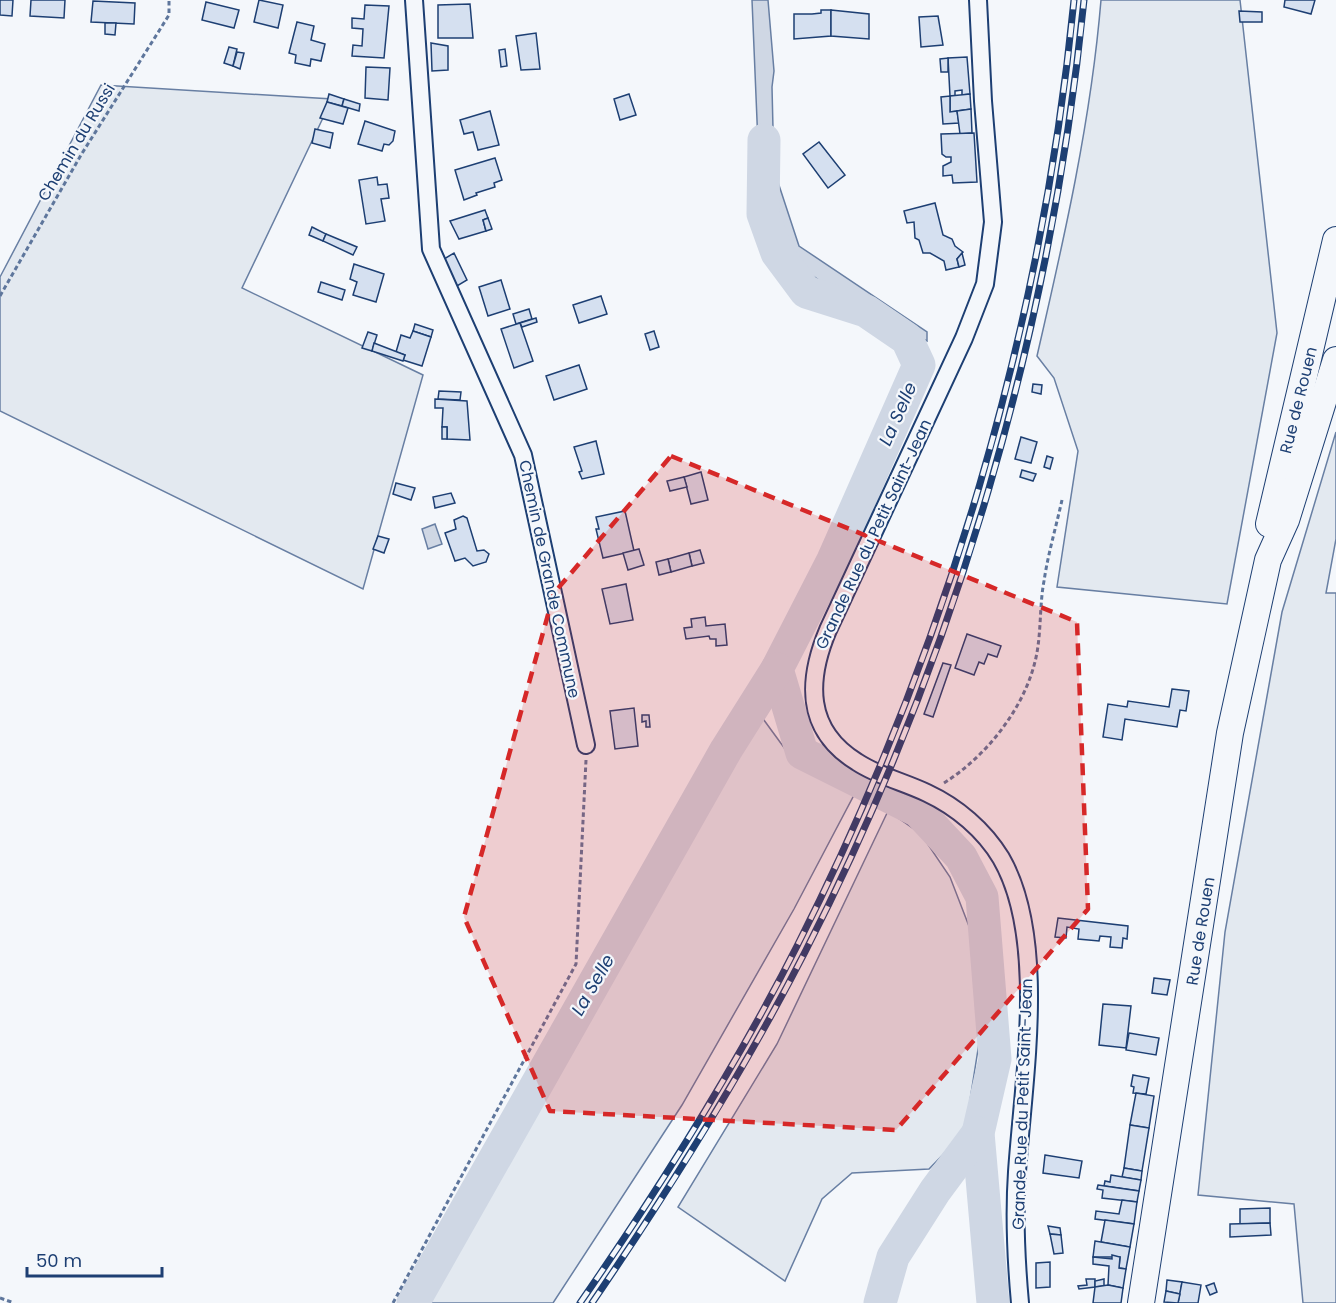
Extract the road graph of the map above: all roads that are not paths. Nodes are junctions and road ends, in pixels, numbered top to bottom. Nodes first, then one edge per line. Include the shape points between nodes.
1 (414, 0) edge
2 (978, 0) edge
3 (1336, 240) edge
4 (1336, 360) edge
5 (1268, 560) junction
6 (586, 745) road end
7 (1020, 1303) edge
8 (1141, 1303) edge

1 - 6 street, Chemin de Grande Commune via 431,249 523,454
2 - 7 street, Grande Rue du Petit Saint-Jean via 993,222 985,284 964,338 816,658 812,693 819,717 837,746 858,763 928,794 965,818 989,841 1010,876 1021,913 1028,983 1016,1204
3 - 5 main road, Rue de Rouen via 1266,536
4 - 5 main road, Rue de Rouen via 1286,520
5 - 8 main road, Rue de Rouen via 1230,733

